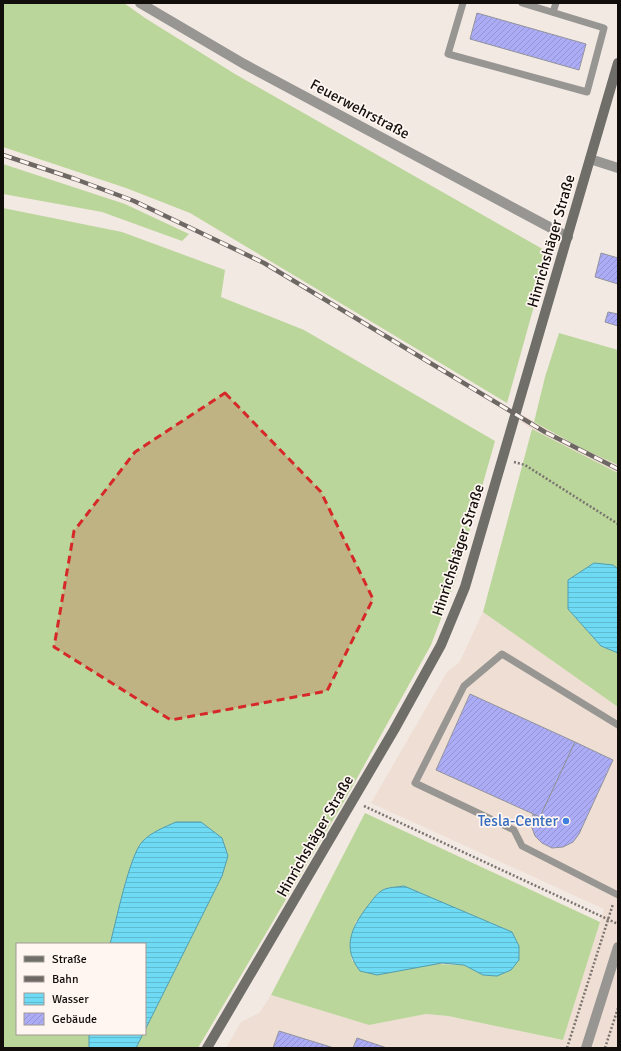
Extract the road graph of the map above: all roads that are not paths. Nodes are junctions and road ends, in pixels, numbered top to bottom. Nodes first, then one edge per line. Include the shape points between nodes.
1 (140, 3) edge
2 (463, 3) edge
3 (522, 3) edge
4 (556, 3) edge
5 (553, 12) junction
6 (618, 63) edge
7 (590, 159) junction
8 (618, 168) edge
9 (568, 237) junction
10 (618, 725) edge
11 (617, 894) edge
12 (618, 947) edge
13 (208, 1048) edge
14 (586, 1048) edge

1 - 9 street, Feuerwehrstraße via 244,64
2 - 5 lane via 448,54 587,92 604,28
3 - 5 lane
4 - 5 lane
6 - 7 main road, Hinrichshäger Straße
7 - 8 street
7 - 9 main road, Hinrichshäger Straße
9 - 13 main road, Hinrichshäger Straße via 465,587 441,645
10 - 11 lane via 502,654 464,686 416,783 514,830 522,846
12 - 14 street

